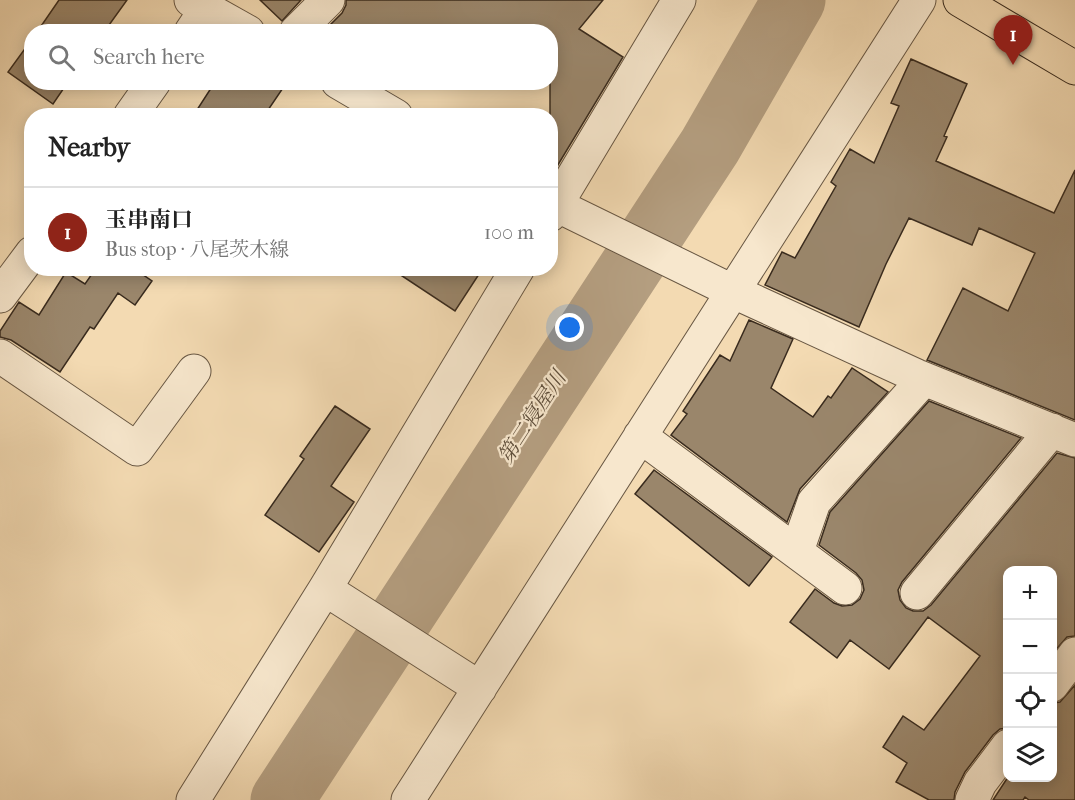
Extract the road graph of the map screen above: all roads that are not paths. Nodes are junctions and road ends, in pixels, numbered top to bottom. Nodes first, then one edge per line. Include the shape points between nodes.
1 (328, 0) edge
2 (679, 0) edge
3 (919, 0) edge
4 (960, 0) edge
5 (196, 13) edge
6 (226, 24) edge
7 (304, 24) edge
8 (1075, 68) edge
9 (148, 90) edge
10 (352, 90) edge
11 (136, 108) edge
12 (382, 108) edge
13 (558, 198) edge
14 (558, 211) edge
15 (24, 264) edge
16 (513, 276) edge
17 (732, 291) junction
18 (0, 296) edge
19 (0, 356) edge
20 (194, 370) dead end
21 (924, 379) junction
22 (1063, 435) edge
23 (640, 436) junction
24 (797, 551) junction
25 (845, 588) dead end
26 (325, 589) junction
27 (917, 593) dead end
28 (1075, 654) edge
29 (1057, 679) edge
30 (480, 688) junction
31 (1003, 753) edge
32 (193, 800) edge
33 (408, 800) edge
34 (972, 800) edge

1 - 7 street
2 - 13 street
3 - 17 street
4 - 8 main road
5 - 6 street
9 - 11 street
10 - 12 street
14 - 17 street
15 - 18 street
16 - 26 street
17 - 21 street
17 - 23 street
19 - 20 street via 137,449
21 - 22 street
21 - 24 street via 814,502
22 - 27 street
23 - 24 street
23 - 30 street
24 - 25 street
26 - 30 street
26 - 32 street
28 - 29 street
30 - 33 street
31 - 34 street

